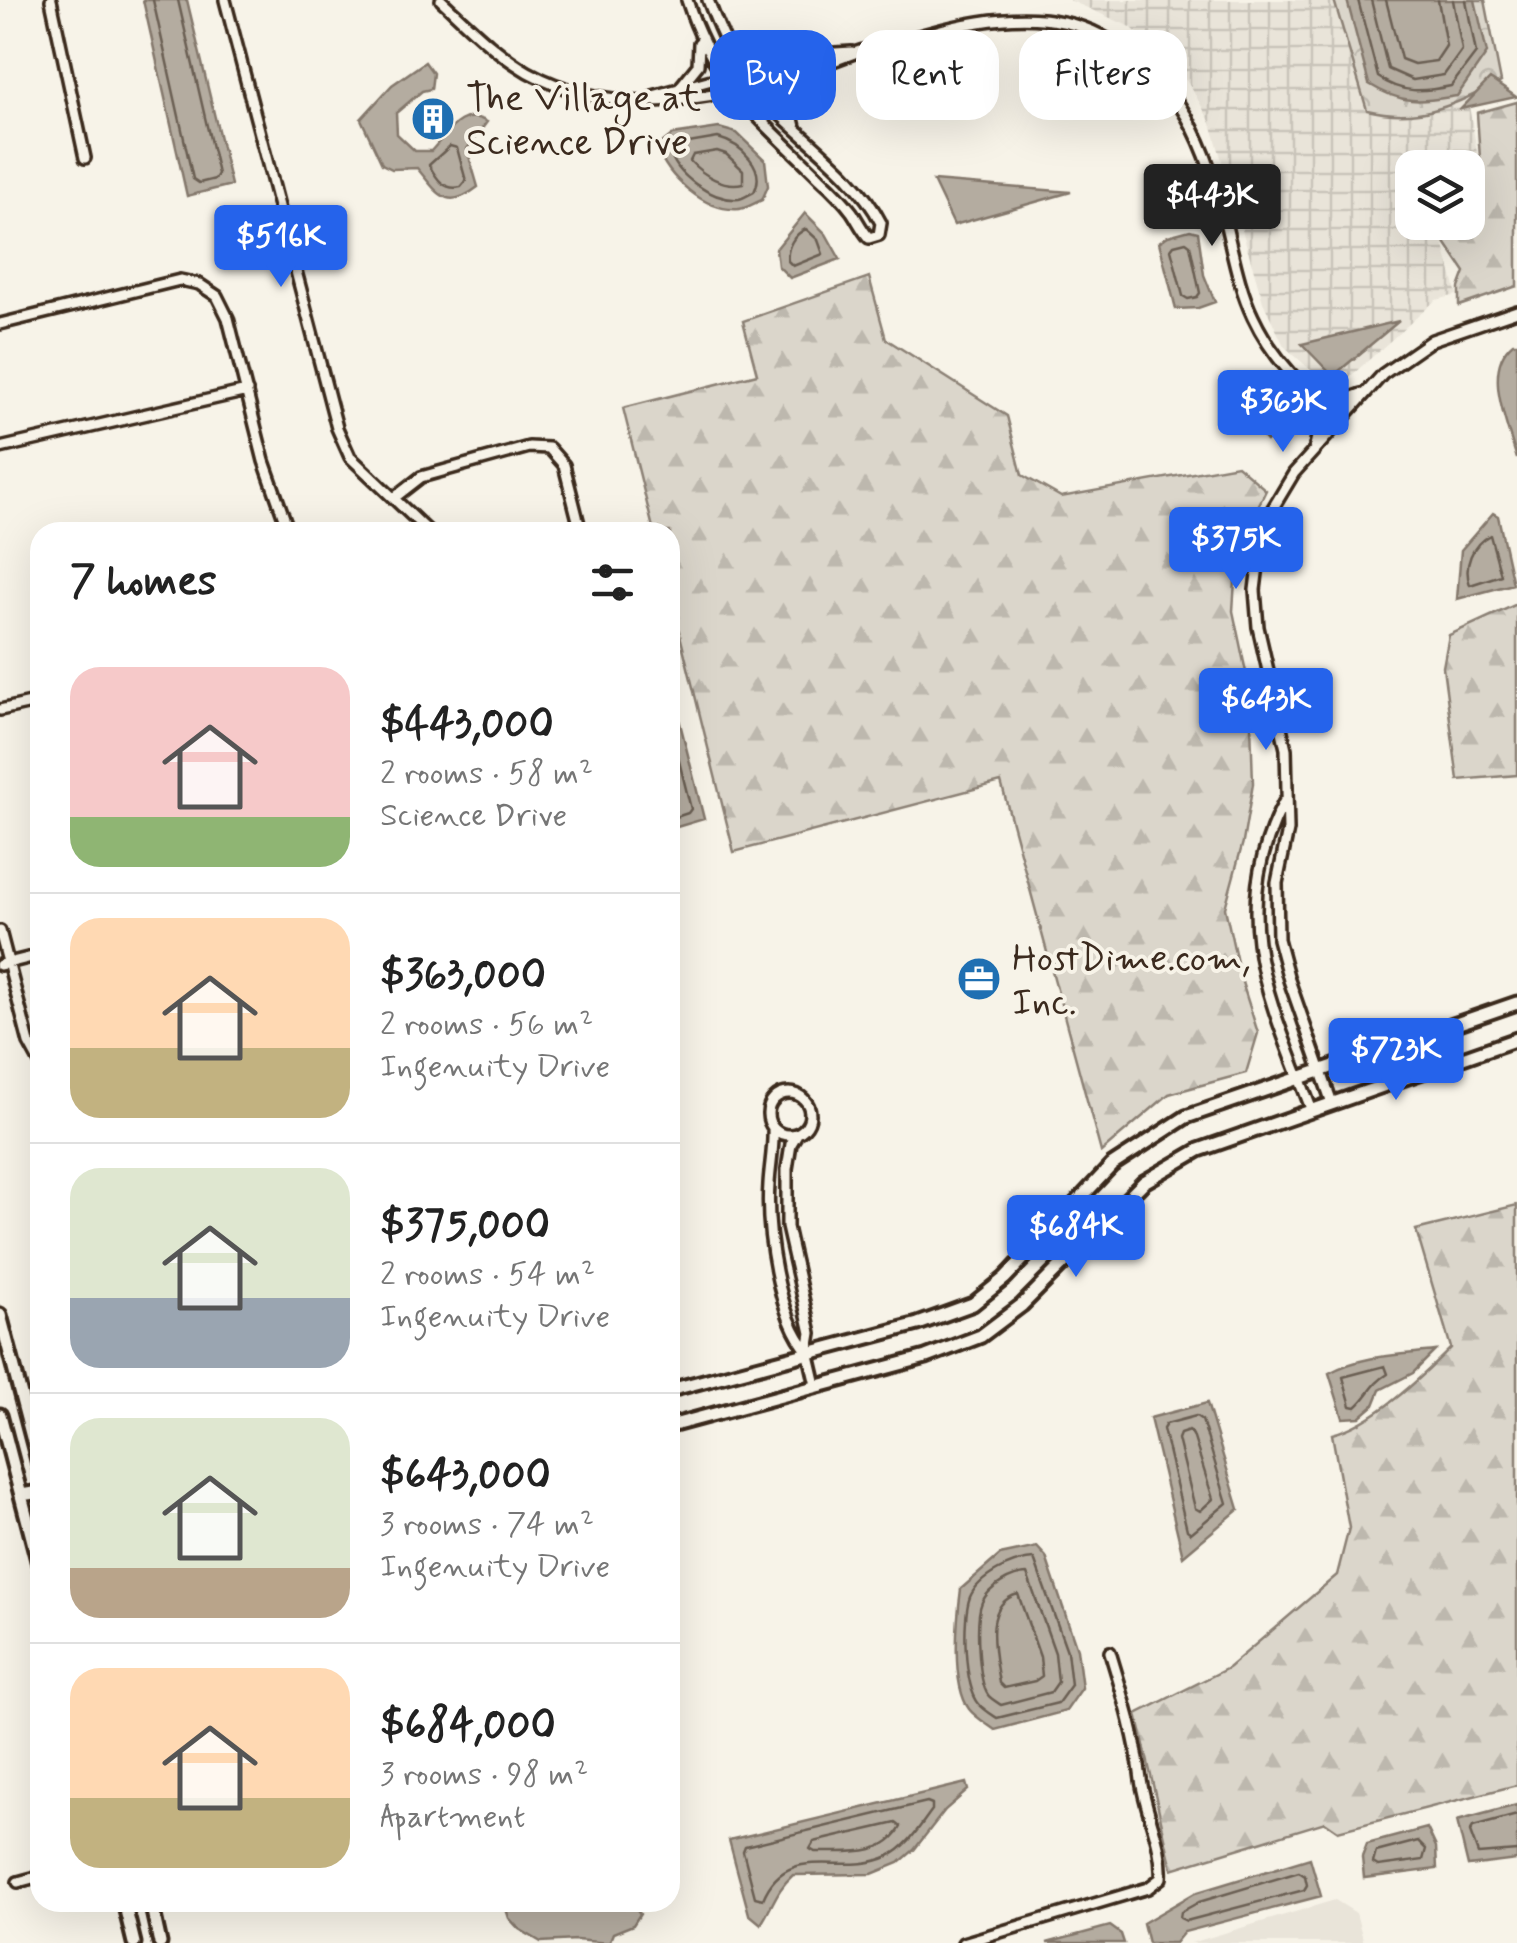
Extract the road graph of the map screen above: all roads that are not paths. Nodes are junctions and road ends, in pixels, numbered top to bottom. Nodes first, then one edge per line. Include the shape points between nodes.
1 (51, 0) edge
2 (226, 0) edge
3 (440, 0) edge
4 (687, 0) edge
5 (708, 0) edge
6 (722, 30) edge
7 (939, 30) edge
8 (698, 35) junction
9 (710, 56) edge
10 (710, 79) edge
11 (680, 87) junction
12 (710, 95) edge
13 (647, 98) junction
14 (758, 120) edge
15 (787, 120) edge
16 (793, 120) edge
17 (796, 129) junction
18 (84, 158) dead end
19 (1517, 311) edge
20 (0, 324) edge
21 (246, 391) junction
22 (1365, 392) junction
23 (1311, 394) junction
24 (1340, 420) junction
25 (0, 448) edge
26 (1314, 448) junction
27 (394, 498) junction
28 (285, 522) edge
29 (419, 522) edge
30 (578, 522) edge
31 (30, 703) edge
32 (0, 710) edge
33 (1285, 800) junction
34 (0, 931) edge
35 (30, 958) edge
36 (4, 964) edge
37 (1517, 1003) edge
38 (1517, 1039) edge
39 (30, 1045) edge
40 (1321, 1070) junction
41 (1300, 1077) junction
42 (1332, 1104) junction
43 (1312, 1110) junction
44 (773, 1129) junction
45 (797, 1134) junction
46 (0, 1315) edge
47 (808, 1351) junction
48 (816, 1385) junction
49 (680, 1387) edge
50 (0, 1415) edge
51 (680, 1423) edge
52 (30, 1430) edge
53 (30, 1470) edge
54 (16, 1474) junction
55 (30, 1494) edge
56 (21, 1495) junction
57 (30, 1530) edge
58 (1110, 1652) dead end
59 (30, 1879) edge
60 (18, 1882) dead end
61 (126, 1912) edge
62 (152, 1912) edge
63 (134, 1943) edge
64 (160, 1943) edge
65 (964, 1943) edge

1 - 18 street
2 - 27 street via 336,428 350,457
3 - 13 street via 494,48 542,78 604,98
4 - 8 street
5 - 6 street
7 - 23 street via 1032,18 1098,34 1162,82 1201,138 1248,308 1278,359
8 - 9 street
8 - 11 street via 700,60
10 - 11 street
11 - 13 street
12 - 13 street
14 - 17 street via 850,210 869,238 879,235 881,223 858,188
15 - 17 street
16 - 17 street
19 - 22 street via 1432,340
20 - 21 street via 180,280 200,284 217,296 228,318
21 - 25 street
21 - 28 street
22 - 23 street via 1339,402
22 - 24 street
23 - 24 street
23 - 26 street via 1321,420
24 - 26 street
26 - 33 street via 1273,508 1256,579 1258,627 1284,733
27 - 29 street
27 - 30 street via 421,477 529,447 548,448 564,465
31 - 32 street
33 - 40 street via 1278,938
33 - 41 street via 1262,858 1255,934
34 - 36 street
35 - 36 street
36 - 39 street
37 - 40 main road
38 - 42 main road
40 - 41 main road
40 - 42 street
41 - 43 street
41 - 47 main road via 1186,1117 1150,1138 1112,1165 972,1304
42 - 43 main road
43 - 48 main road via 1199,1150 1144,1182 1022,1305 981,1336
44 - 45 street
44 - 45 street via 771,1102 797,1094 810,1112
44 - 47 street via 773,1247 796,1338
45 - 47 street via 786,1202 811,1333
46 - 52 main road
47 - 48 street
47 - 49 main road
48 - 51 main road
50 - 54 main road
53 - 54 main road
54 - 56 main road
55 - 56 main road
56 - 57 main road
58 - 65 street via 1139,1748 1161,1878 1148,1888
59 - 60 street
61 - 63 main road
62 - 64 main road

